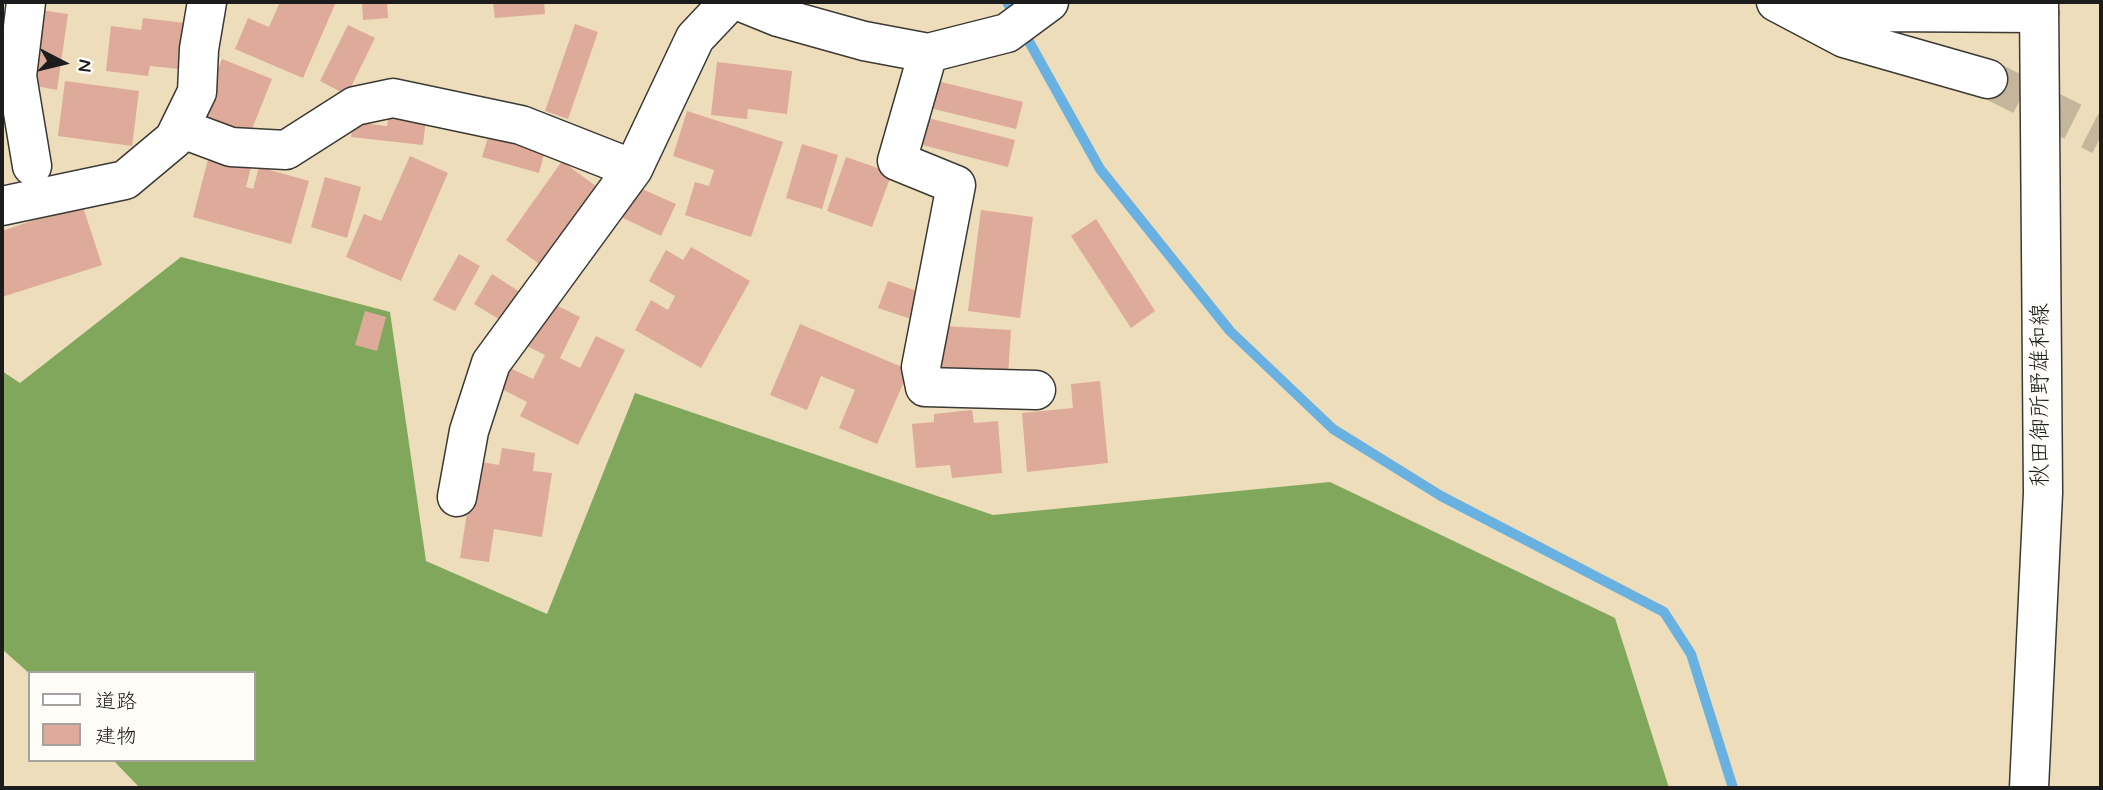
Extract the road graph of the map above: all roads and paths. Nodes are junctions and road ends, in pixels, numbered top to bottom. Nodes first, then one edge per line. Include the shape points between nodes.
1 (26, 2) edge
2 (207, 2) edge
3 (729, 2) edge
4 (741, 2) edge
5 (1776, 2) edge
6 (1833, 2) edge
7 (2039, 7) edge
8 (1029, 17) edge
9 (928, 52) junction
10 (1989, 79) tunnel mouth
11 (180, 128) junction
12 (633, 169) junction
13 (28, 175) edge
14 (2, 206) edge
15 (1036, 390) dead end
16 (457, 498) dead end
17 (2029, 788) edge

1 - 13 street via 17,76
2 - 11 street via 197,92
3 - 12 street via 695,38
4 - 9 street via 851,38
5 - 10 street via 1844,38
6 - 7 street via 1882,12
7 - 17 street, 秋田御所野雄和線 via 2043,494
8 - 9 street
9 - 15 street via 897,161 956,185 921,367 925,387
11 - 12 street via 231,147 286,150 355,106 393,98 521,125
11 - 13 street via 174,139 125,180
12 - 16 street via 491,363 469,431
13 - 14 street

